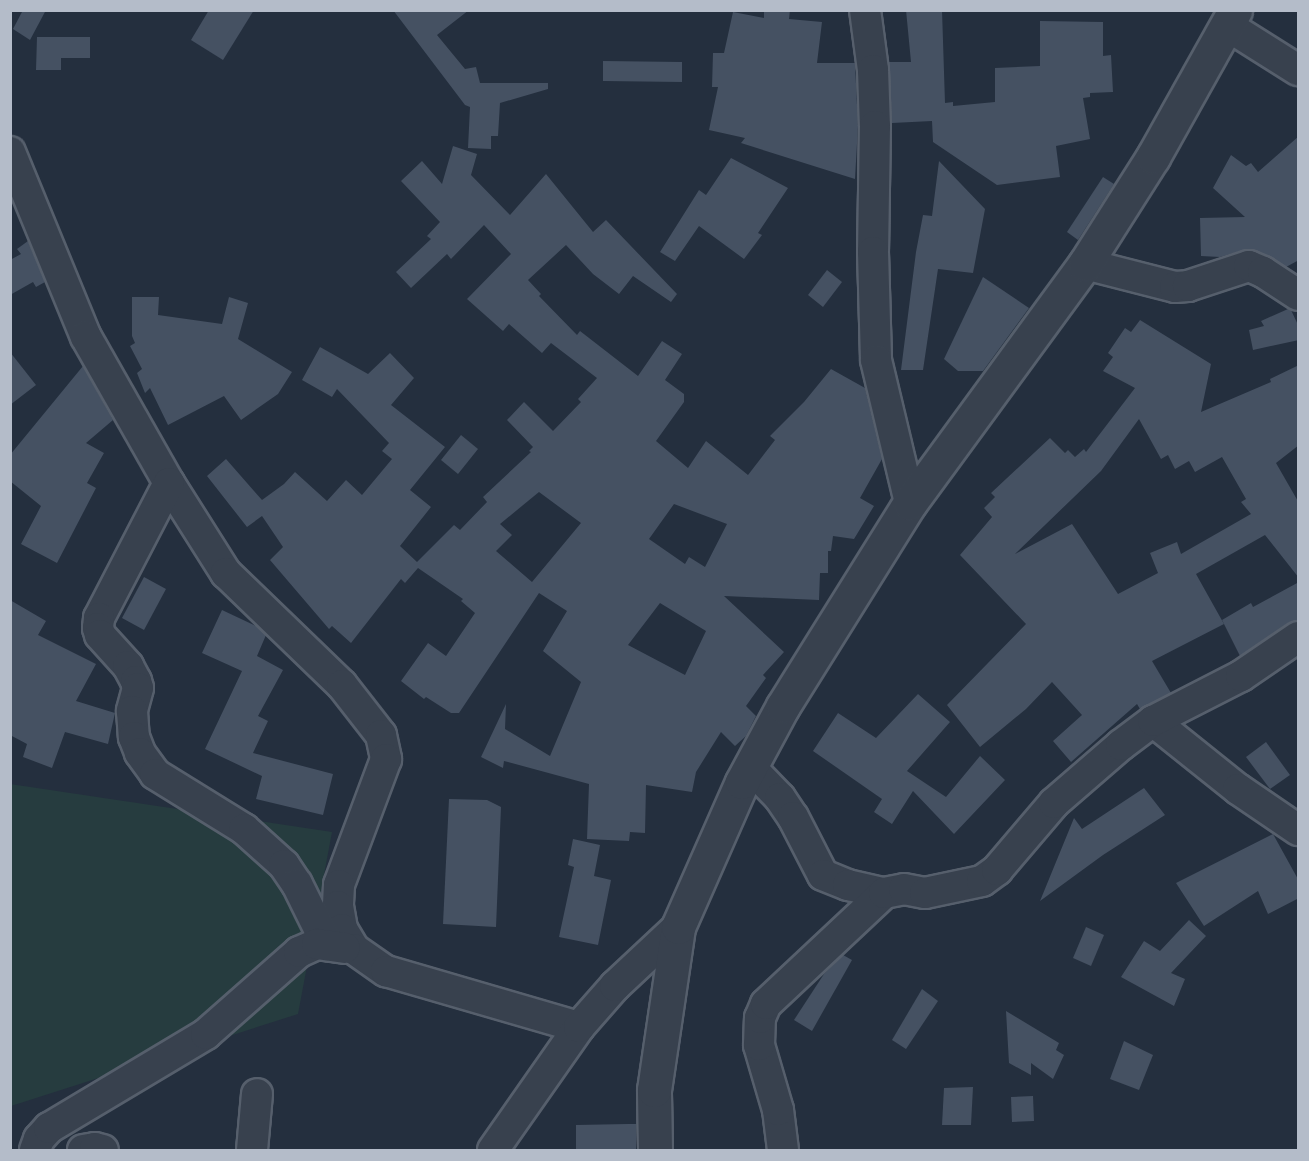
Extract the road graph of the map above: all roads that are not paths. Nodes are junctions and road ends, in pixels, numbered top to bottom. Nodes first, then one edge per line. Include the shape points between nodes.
1 (865, 10) edge
2 (1232, 18) edge
3 (1299, 70) edge
4 (10, 152) edge
5 (16, 188) edge
6 (1085, 264) junction
7 (1299, 295) edge
8 (169, 483) junction
9 (910, 503) junction
10 (1299, 637) edge
11 (1154, 721) junction
12 (750, 767) junction
13 (1299, 830) edge
14 (884, 893) junction
15 (678, 927) junction
16 (340, 947) junction
17 (579, 1027) junction
18 (257, 1094) dead end
19 (36, 1150) edge
20 (83, 1150) edge
21 (103, 1150) edge
22 (252, 1150) edge
23 (493, 1150) edge
24 (655, 1150) edge
25 (783, 1150) edge

1 - 9 street via 876,126 876,360
2 - 3 street
2 - 6 street via 1153,158
4 - 5 street
5 - 8 street via 86,337
6 - 7 street via 1175,287 1249,266
6 - 9 street
8 - 16 street via 225,573 342,685 381,735 386,759 339,885
8 - 16 street via 99,618 100,635 136,681 134,737 155,774 244,829 284,865
9 - 12 street via 783,706
10 - 11 street via 1241,676
11 - 13 street via 1238,789
11 - 14 street via 1054,803 988,877 970,885 925,893 904,889
12 - 14 street via 794,817 823,875
12 - 15 street
14 - 25 street via 766,1004 760,1017 759,1045 778,1110
15 - 17 street via 615,986
15 - 24 street via 654,1090
16 - 17 street via 386,971
16 - 19 street via 309,946 299,952 206,1034 49,1128 39,1139
17 - 23 street
18 - 22 street
20 - 21 street

